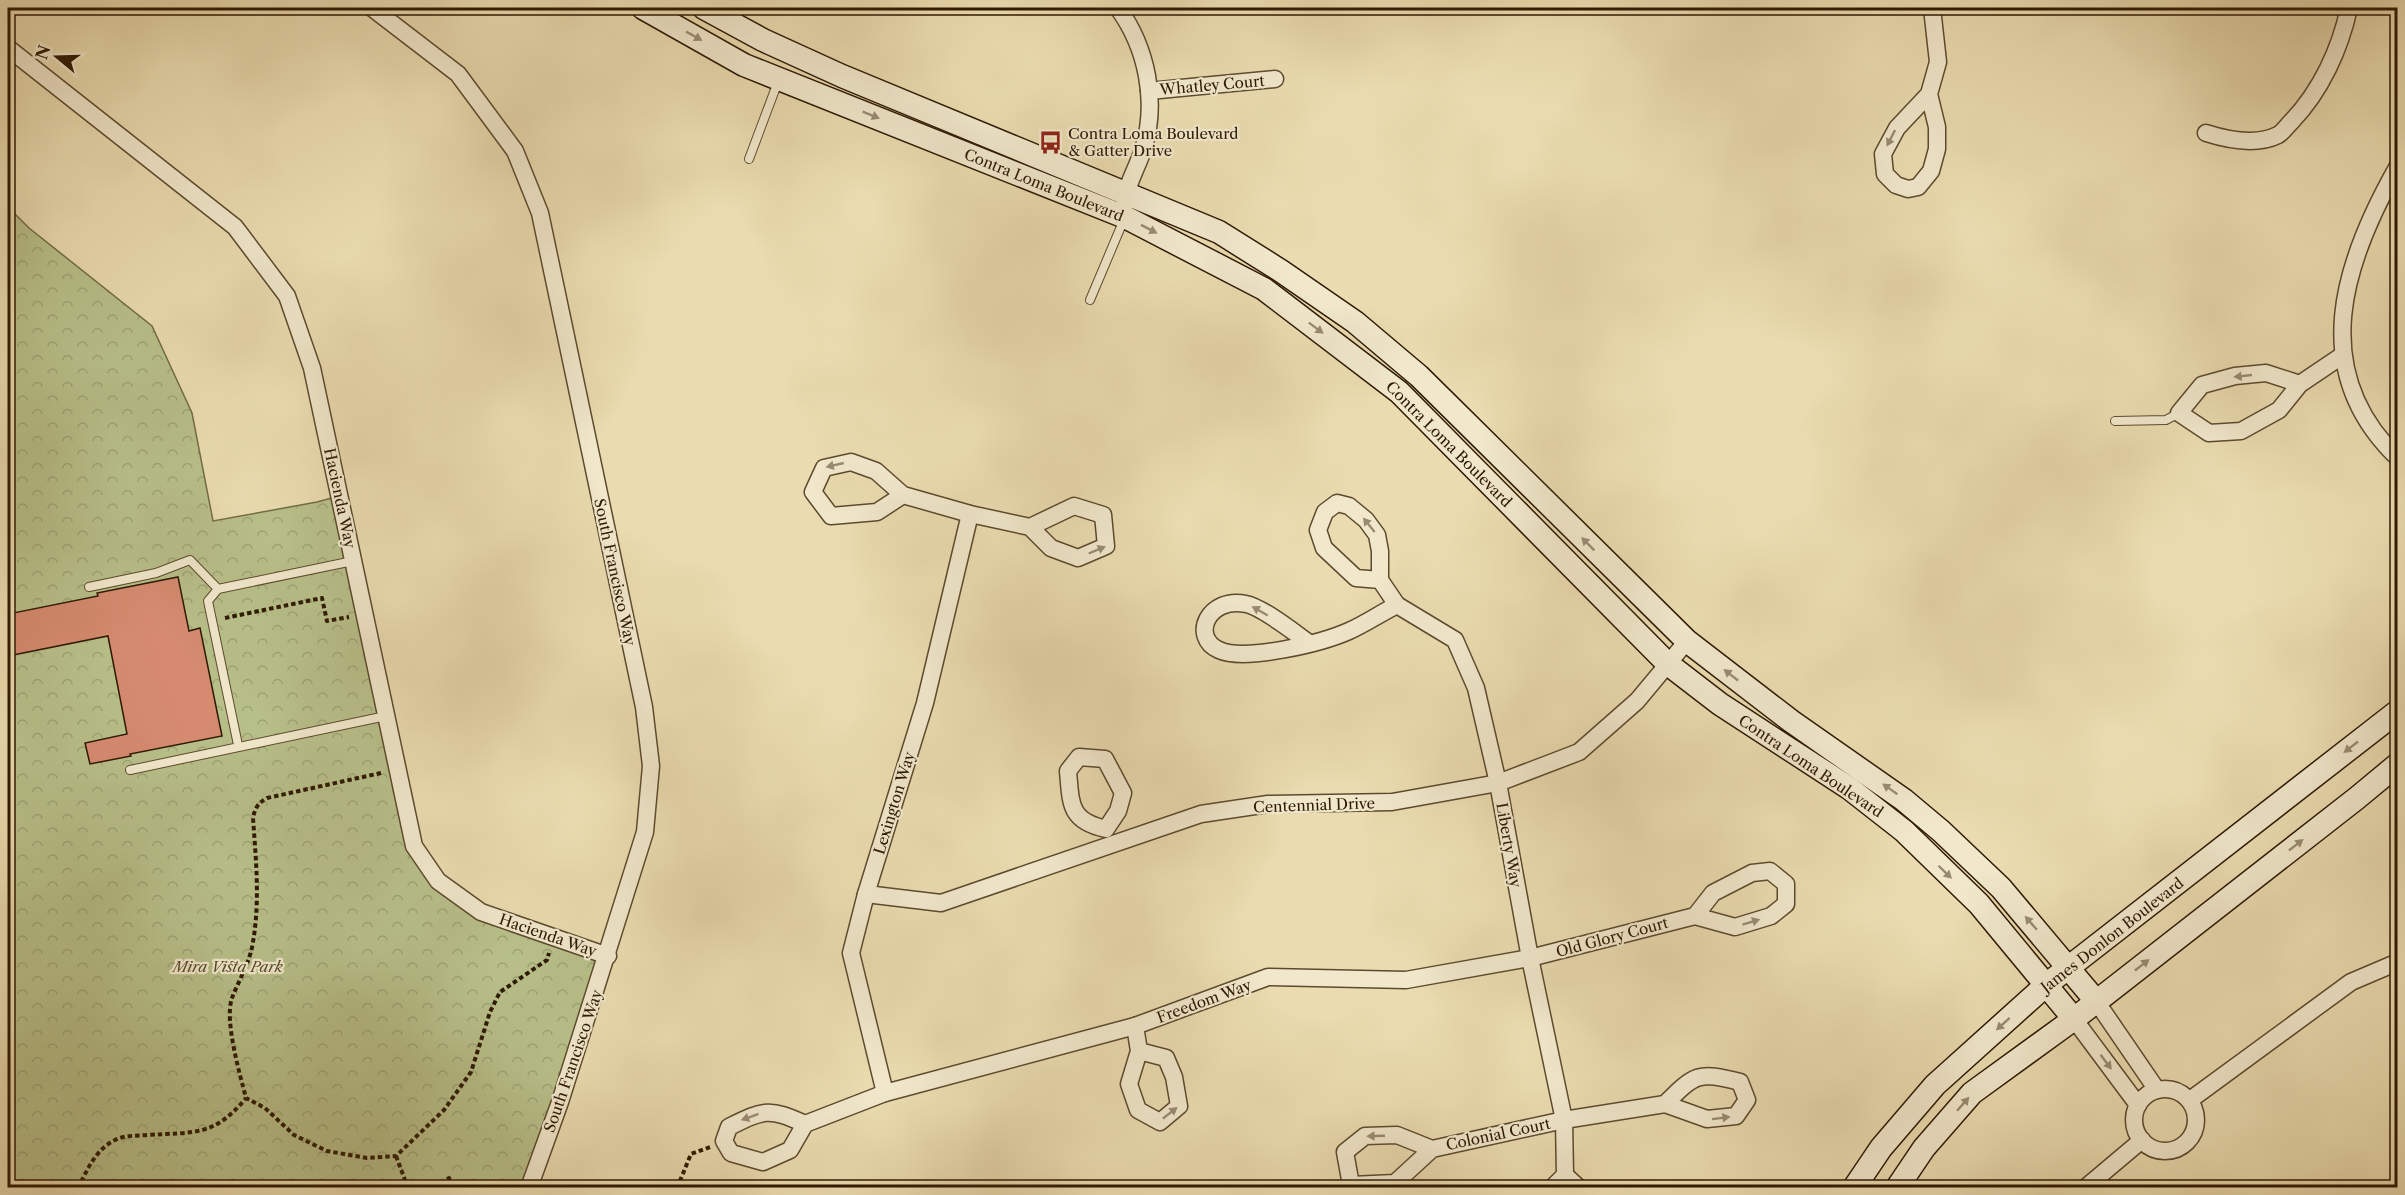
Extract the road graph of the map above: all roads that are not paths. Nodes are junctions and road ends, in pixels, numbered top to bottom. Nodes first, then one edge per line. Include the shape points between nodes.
1 (372, 8) edge
2 (643, 8) edge
3 (704, 8) edge
4 (1118, 8) edge
5 (1932, 8) edge
6 (2349, 8) edge
7 (8, 48) edge
8 (780, 79) junction
9 (1275, 79) dead end
10 (1149, 91) junction
11 (1929, 94) junction
12 (2206, 133) dead end
13 (749, 159) dead end
14 (2397, 166) edge
15 (1126, 193) junction
16 (1125, 217) junction
17 (1090, 300) dead end
18 (2343, 355) junction
19 (2300, 384) junction
20 (2179, 413) junction
21 (2115, 421) dead end
22 (2397, 458) edge
23 (903, 495) junction
24 (970, 514) junction
25 (1030, 527) dead end
26 (353, 561) junction
27 (1380, 580) junction
28 (89, 587) dead end
29 (218, 589) junction
30 (1397, 604) junction
31 (1687, 641) junction
32 (1309, 643) junction
33 (1668, 664) junction
34 (2397, 711) edge
35 (386, 716) junction
36 (238, 746) junction
37 (2397, 764) edge
38 (130, 770) dead end
39 (1498, 783) junction
40 (1106, 829) dead end
41 (1111, 847) junction
42 (866, 894) junction
43 (1695, 916) junction
44 (608, 956) junction
45 (1530, 958) junction
46 (2397, 962) edge
47 (2070, 967) junction
48 (2046, 986) junction
49 (2096, 1001) junction
50 (2074, 1019) junction
51 (1135, 1026) junction
52 (1139, 1051) dead end
53 (2157, 1090) junction
54 (885, 1093) junction
55 (2190, 1100) junction
56 (1665, 1104) dead end
57 (2138, 1105) junction
58 (1564, 1120) junction
59 (805, 1124) junction
60 (2142, 1140) junction
61 (1432, 1149) junction
62 (1565, 1175) junction
63 (529, 1188) edge
64 (1552, 1188) edge
65 (1579, 1188) edge
66 (1854, 1188) edge
67 (1897, 1188) edge
68 (2085, 1188) edge

1 - 44 street, South Francisco Way via 458,74 515,151 540,213 644,707 651,766 645,832
2 -> 8 main road, Contra Loma Boulevard via 744,64
3 - 15 main road, Contra Loma Boulevard via 842,76
4 - 10 street via 1141,49
5 - 11 street via 1938,62
6 - 12 street via 2343,33 2323,77 2300,113 2279,135 2258,141
7 - 26 street, Hacienda Way via 235,227 287,296 312,368
8 - 13 lane
8 -> 16 main road, Contra Loma Boulevard
9 - 10 street, Whatley Court
10 - 15 street via 1143,148
11 -> 11 street via 1897,128 1883,154 1885,174 1896,185 1908,189 1918,187 1931,171 1938,149
14 - 18 street via 2365,228 2349,275 2343,312
15 - 16 street
31 -> 15 main road, Contra Loma Boulevard via 1419,376 1355,322 1219,232
16 - 17 lane
16 -> 33 main road, Contra Loma Boulevard via 1264,289 1399,392
18 - 19 street
18 - 22 street via 2362,411
19 -> 20 street via 2265,373 2235,376 2202,385
19 - 20 street via 2279,410 2241,431 2209,433
20 - 21 lane via 2166,420
23 -> 23 street via 876,471 851,462 824,468 813,492 831,516 877,512
23 - 24 street
24 - 25 street
24 - 42 street, Lexington Way via 925,703
26 - 29 lane
26 - 35 street, Hacienda Way
27 -> 27 street via 1377,535 1349,506 1337,503 1324,512 1318,530 1324,548 1356,578
27 - 30 street
28 - 29 lane via 156,573 190,560
29 - 36 lane via 208,601
30 - 32 street via 1348,632
30 - 39 street, Liberty Way via 1455,640 1476,688
31 - 33 street, Centennial Drive
47 -> 31 main road, Contra Loma Boulevard via 2001,888 1934,825
32 -> 32 street via 1247,604 1220,605 1209,612 1205,625 1208,639 1216,649 1229,653 1255,654
33 - 39 street, Centennial Drive via 1637,701 1580,752
33 -> 48 main road, Contra Loma Boulevard via 1720,704 1849,788 1904,831 1979,904
34 -> 47 main road, James Donlon Boulevard
35 - 36 lane
35 - 44 street, Hacienda Way via 414,846 438,881 481,912
36 - 38 lane
49 -> 37 main road
39 - 41 street, Centennial Drive via 1392,802 1268,804 1201,814
39 - 45 street, Liberty Way
40 - 41 street
41 - 42 street, Centennial Drive via 941,903
42 - 54 street, Lexington Way via 851,953
43 -> 43 street, Old Glory Court via 1735,927 1771,916 1786,904 1786,884 1770,871 1752,873 1713,893
43 - 45 street, Old Glory Court
44 - 63 street, South Francisco Way
45 - 51 street, Freedom Way via 1406,980 1268,977
45 - 58 street, Liberty Way
46 - 55 street via 2351,982
47 - 48 main road, James Donlon Boulevard
47 - 49 main road, Contra Loma Boulevard
48 - 50 main road, Contra Loma Boulevard
48 -> 66 main road, James Donlon Boulevard via 1935,1085 1881,1148
49 - 50 main road
49 - 53 street
50 -> 57 street
67 -> 50 main road via 1924,1148 1972,1093
51 - 52 street
51 - 54 street, Freedom Way
53 - 55 street via 2175,1090
53 - 57 street
54 - 59 street, Freedom Way
55 - 60 street via 2197,1120 2195,1131 2181,1147 2160,1151
56 - 58 street, Colonial Court
57 - 60 street via 2134,1123
58 - 61 street, Colonial Court
58 - 62 street, Liberty Way
59 -> 59 street via 777,1111 753,1115 729,1127 724,1141 731,1153 763,1162 790,1150
60 - 68 street
61 -> 61 street, Colonial Court via 1397,1135 1365,1136 1345,1152 1351,1185 1395,1183
62 - 64 street
62 - 65 street

